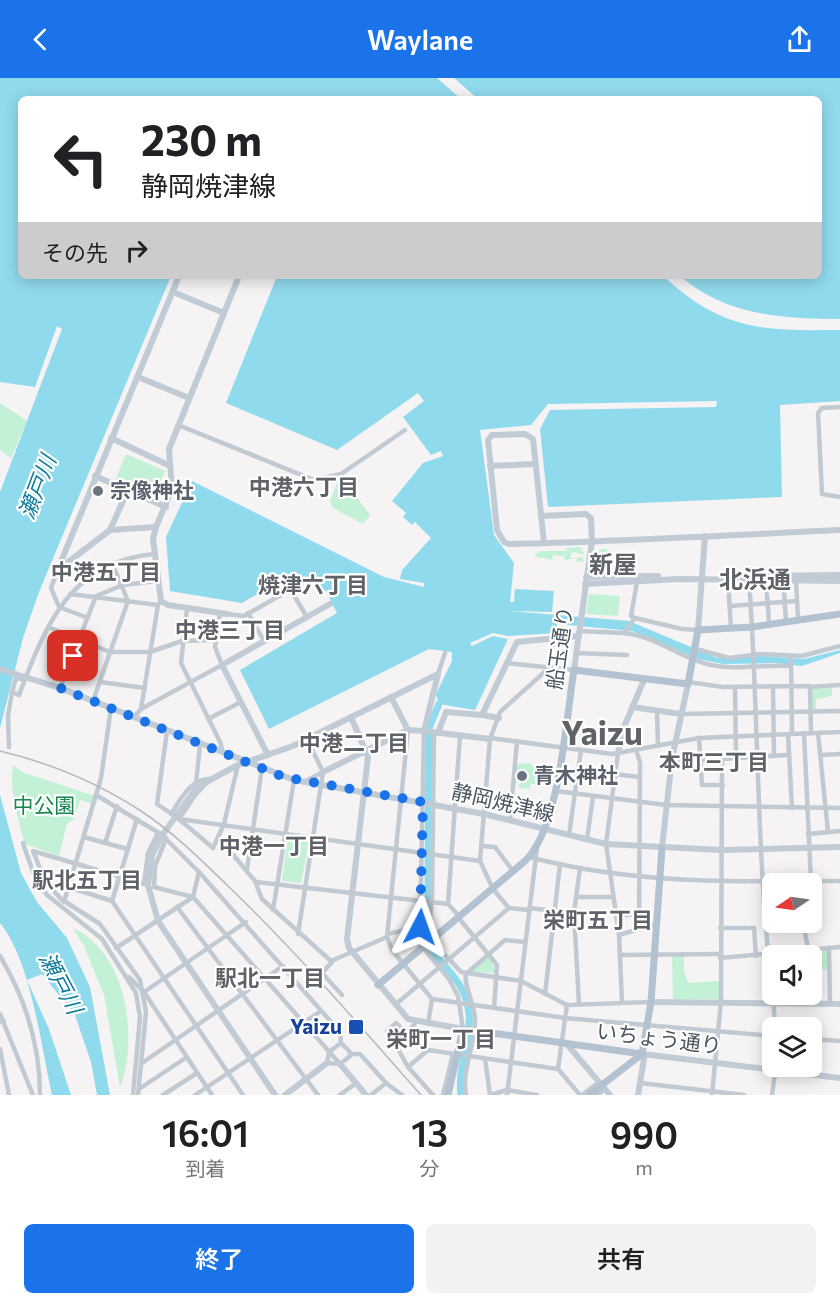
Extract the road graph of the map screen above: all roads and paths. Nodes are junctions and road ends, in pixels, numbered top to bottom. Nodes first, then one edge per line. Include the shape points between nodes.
1 (178, 279) edge
2 (238, 279) edge
3 (172, 292) junction
4 (224, 313) junction
5 (138, 377) junction
6 (189, 398) junction
7 (840, 407) edge
8 (178, 425) junction
9 (405, 430) dead end
10 (111, 438) junction
11 (535, 464) junction
12 (168, 465) junction
13 (490, 466) junction
14 (95, 476) junction
15 (128, 490) junction
16 (840, 497) edge
17 (166, 507) junction
18 (541, 516) junction
19 (156, 527) junction
20 (840, 530) edge
21 (110, 531) junction
22 (705, 536) junction
23 (592, 541) junction
24 (543, 543) junction
25 (154, 554) junction
26 (112, 563) junction
27 (58, 569) junction
28 (840, 575) edge
29 (703, 578) junction
30 (728, 580) junction
31 (749, 580) junction
32 (766, 580) junction
33 (783, 580) junction
34 (796, 580) junction
35 (157, 581) junction
36 (586, 581) junction
37 (840, 581) edge
38 (637, 582) junction
39 (300, 584) dead end
40 (123, 585) junction
41 (290, 589) junction
42 (70, 594) junction
43 (96, 597) junction
44 (128, 600) junction
45 (798, 601) junction
46 (784, 602) junction
47 (159, 603) junction
48 (767, 603) junction
49 (330, 604) dead end
50 (751, 604) junction
51 (730, 606) junction
52 (60, 607) junction
53 (187, 608) junction
54 (248, 613) junction
55 (224, 614) junction
56 (840, 614) edge
57 (307, 617) junction
58 (88, 618) junction
59 (798, 618) junction
60 (633, 619) junction
61 (786, 620) junction
62 (769, 623) junction
63 (48, 627) junction
64 (752, 627) junction
65 (731, 628) junction
66 (698, 630) junction
67 (579, 632) junction
68 (625, 632) junction
69 (553, 639) junction
70 (80, 640) junction
71 (215, 640) junction
72 (182, 641) junction
73 (264, 641) junction
74 (840, 646) edge
75 (696, 650) junction
76 (110, 652) junction
77 (150, 652) junction
78 (576, 652) junction
79 (445, 653) dead end
80 (627, 655) dead end
81 (754, 655) junction
82 (791, 656) junction
83 (694, 659) junction
84 (506, 663) junction
85 (222, 665) junction
86 (755, 665) junction
87 (791, 666) junction
88 (549, 668) junction
89 (0, 669) edge
90 (574, 670) junction
91 (438, 674) junction
92 (24, 676) junction
93 (644, 680) junction
94 (100, 682) junction
95 (189, 682) junction
96 (688, 683) junction
97 (840, 685) edge
98 (791, 686) junction
99 (810, 686) junction
100 (735, 687) junction
101 (756, 687) junction
102 (773, 687) junction
103 (60, 688) junction
104 (145, 688) junction
105 (12, 692) junction
106 (391, 697) junction
107 (93, 701) junction
108 (241, 702) junction
109 (632, 707) junction
110 (111, 708) junction
111 (141, 709) junction
112 (657, 711) junction
113 (840, 711) edge
114 (810, 712) junction
115 (791, 713) junction
116 (681, 714) junction
117 (735, 714) junction
118 (756, 714) junction
119 (773, 714) junction
120 (483, 715) junction
121 (134, 717) junction
122 (351, 717) junction
123 (499, 718) junction
124 (208, 719) junction
125 (167, 730) junction
126 (408, 730) junction
127 (431, 732) junction
128 (840, 732) edge
129 (812, 733) junction
130 (818, 733) junction
131 (790, 734) junction
132 (804, 734) junction
133 (774, 735) junction
134 (460, 736) junction
135 (735, 736) junction
136 (756, 736) junction
137 (699, 738) junction
138 (307, 739) junction
139 (490, 739) junction
140 (517, 741) junction
141 (674, 743) junction
142 (200, 744) junction
143 (658, 746) junction
144 (9, 747) dead end
145 (562, 747) junction
146 (367, 750) junction
147 (581, 750) junction
148 (636, 750) junction
149 (222, 752) junction
150 (618, 753) junction
151 (840, 754) edge
152 (268, 755) junction
153 (788, 755) junction
154 (821, 755) junction
155 (756, 756) junction
156 (774, 756) junction
157 (672, 758) junction
158 (723, 758) junction
159 (736, 758) junction
160 (701, 760) junction
161 (247, 762) junction
162 (238, 765) junction
163 (263, 769) junction
164 (323, 772) junction
165 (578, 775) junction
166 (614, 777) junction
167 (639, 777) junction
168 (210, 779) junction
169 (294, 780) junction
170 (304, 782) junction
171 (196, 784) junction
172 (321, 785) junction
173 (723, 785) junction
174 (555, 791) junction
175 (364, 792) junction
176 (575, 794) junction
177 (96, 795) junction
178 (593, 797) junction
179 (401, 798) junction
180 (611, 800) junction
181 (638, 801) junction
182 (424, 802) junction
183 (433, 804) junction
184 (666, 805) junction
185 (117, 806) junction
186 (722, 806) junction
187 (759, 807) junction
188 (456, 808) junction
189 (792, 808) junction
190 (807, 808) junction
191 (826, 808) junction
192 (840, 808) edge
193 (171, 814) junction
194 (484, 814) junction
195 (137, 819) junction
196 (179, 819) junction
197 (510, 820) junction
198 (224, 824) junction
199 (253, 828) junction
200 (544, 829) junction
201 (840, 831) edge
202 (828, 832) junction
203 (158, 833) junction
204 (286, 833) junction
205 (808, 834) junction
206 (569, 835) junction
207 (84, 837) junction
208 (314, 837) junction
209 (166, 838) junction
210 (220, 839) junction
211 (587, 839) junction
212 (23, 843) dead end
213 (105, 843) junction
214 (358, 844) junction
215 (606, 844) junction
216 (482, 846) junction
217 (637, 847) junction
218 (662, 848) junction
219 (809, 848) junction
220 (840, 848) edge
221 (127, 849) junction
222 (762, 849) junction
223 (396, 850) junction
224 (721, 850) junction
225 (423, 854) junction
226 (433, 855) junction
227 (452, 858) junction
228 (532, 858) junction
229 (480, 861) junction
230 (76, 864) junction
231 (560, 864) junction
232 (580, 868) junction
233 (247, 869) junction
234 (513, 871) junction
235 (199, 872) junction
236 (764, 873) edge
237 (811, 873) edge
238 (609, 874) junction
239 (119, 876) junction
240 (637, 878) junction
241 (660, 880) junction
242 (721, 881) junction
243 (762, 881) edge
244 (822, 881) edge
245 (840, 881) edge
246 (256, 882) junction
247 (146, 884) junction
248 (277, 884) junction
249 (68, 887) junction
250 (306, 888) junction
251 (493, 889) junction
252 (353, 893) junction
253 (193, 897) junction
254 (391, 897) junction
255 (576, 897) junction
256 (613, 897) junction
257 (112, 901) junction
258 (423, 901) junction
259 (64, 902) junction
260 (432, 902) junction
261 (448, 904) junction
262 (177, 907) junction
263 (509, 908) junction
264 (529, 909) junction
265 (273, 910) junction
266 (555, 911) junction
267 (574, 913) junction
268 (637, 914) junction
269 (616, 916) junction
270 (459, 917) junction
271 (158, 921) junction
272 (246, 922) junction
273 (657, 924) junction
274 (420, 927) junction
275 (720, 928) junction
276 (639, 929) junction
277 (135, 934) junction
278 (228, 934) junction
279 (298, 934) junction
280 (618, 934) junction
281 (387, 935) junction
282 (475, 937) junction
283 (525, 942) junction
284 (429, 944) junction
285 (840, 947) edge
286 (116, 948) junction
287 (207, 948) junction
288 (822, 948) edge
289 (829, 948) junction
290 (352, 953) junction
291 (654, 953) junction
292 (490, 955) junction
293 (620, 955) junction
294 (0, 956) edge
295 (720, 956) junction
296 (756, 956) junction
297 (762, 956) edge
298 (448, 960) junction
299 (332, 962) junction
300 (184, 963) junction
301 (402, 964) junction
302 (283, 966) junction
303 (440, 966) junction
304 (466, 974) junction
305 (127, 976) junction
306 (164, 978) junction
307 (266, 978) junction
308 (498, 978) junction
309 (521, 981) junction
310 (419, 984) junction
311 (378, 985) junction
312 (144, 992) junction
313 (243, 994) junction
314 (545, 994) junction
315 (342, 995) dead end
316 (432, 999) junction
317 (762, 999) edge
318 (721, 1001) junction
319 (622, 1002) junction
320 (651, 1002) junction
321 (822, 1003) edge
322 (462, 1004) junction
323 (579, 1004) junction
324 (830, 1004) junction
325 (840, 1004) edge
326 (395, 1005) junction
327 (472, 1005) junction
328 (567, 1005) junction
329 (494, 1008) junction
330 (218, 1011) junction
331 (321, 1011) junction
332 (517, 1011) junction
333 (565, 1018) junction
334 (1, 1019) edge
335 (305, 1022) junction
336 (416, 1023) junction
337 (428, 1024) junction
338 (647, 1025) junction
339 (196, 1026) junction
340 (469, 1030) junction
341 (720, 1031) junction
342 (406, 1033) junction
343 (762, 1035) edge
344 (515, 1036) junction
345 (176, 1040) junction
346 (278, 1040) junction
347 (822, 1040) edge
348 (840, 1041) edge
349 (394, 1042) junction
350 (341, 1043) junction
351 (563, 1043) junction
352 (0, 1049) edge
353 (329, 1052) junction
354 (351, 1054) junction
355 (642, 1054) junction
356 (457, 1055) junction
357 (187, 1057) junction
358 (469, 1057) junction
359 (250, 1059) junction
360 (485, 1059) junction
361 (511, 1062) junction
362 (142, 1063) junction
363 (327, 1063) junction
364 (716, 1063) junction
365 (340, 1064) junction
366 (408, 1067) junction
367 (762, 1067) edge
368 (558, 1069) junction
369 (197, 1072) junction
370 (227, 1072) junction
371 (822, 1075) edge
372 (775, 1077) edge
373 (307, 1078) junction
374 (840, 1078) edge
375 (356, 1083) junction
376 (386, 1083) junction
377 (640, 1083) junction
378 (602, 1085) junction
379 (207, 1087) junction
380 (673, 1087) junction
381 (139, 1089) junction
382 (507, 1093) edge
383 (712, 1093) edge
384 (9, 1095) edge
385 (33, 1095) edge
386 (40, 1095) edge
387 (132, 1095) edge
388 (138, 1095) edge
389 (164, 1095) edge
390 (195, 1095) edge
391 (212, 1095) edge
392 (243, 1095) edge
393 (275, 1095) edge
394 (285, 1095) edge
395 (318, 1095) edge
396 (340, 1095) edge
397 (366, 1095) edge
398 (371, 1095) edge
399 (402, 1095) edge
400 (433, 1095) edge
401 (442, 1095) edge
402 (448, 1095) edge
403 (466, 1095) edge
404 (490, 1095) edge
405 (537, 1095) edge
406 (581, 1095) edge
407 (590, 1095) edge
408 (597, 1095) edge
409 (610, 1095) edge
410 (638, 1095) edge
411 (672, 1095) edge
412 (743, 1095) edge
413 (772, 1095) edge

1 - 3 street
2 - 4 street
3 - 4 street
3 - 5 street
4 - 6 street
5 - 6 street
5 - 10 street
6 - 8 street
7 - 16 street via 822,408 818,413 822,494
8 - 9 street via 314,480 341,474
8 - 12 street
10 - 12 street
10 - 14 street
11 - 13 street
11 - 13 street via 530,436 503,434 492,435 488,440
11 - 18 street
12 - 17 street via 172,489
13 - 24 street via 498,534 509,544
14 - 15 street
14 - 27 street
15 - 17 street
15 - 21 street
17 - 19 street
18 - 23 street, 船玉通り via 590,514
18 - 24 street
19 - 21 street
19 - 25 street
20 - 22 street
21 - 27 street
22 - 23 street
22 - 29 street
23 - 24 street
23 - 36 street, 船玉通り
25 - 26 street
25 - 35 street
26 - 40 street
26 - 42 street via 90,574
27 - 52 street via 51,588
28 - 29 street
29 - 30 street
29 - 36 street
29 - 38 street
29 - 66 street
30 - 31 street
30 - 51 street
31 - 32 street
31 - 50 street
32 - 33 street
32 - 48 street
33 - 34 street
33 - 46 street
34 - 37 street
34 - 45 street
35 - 40 street
35 - 47 street
36 - 38 street
36 - 67 street, 船玉通り
38 - 60 street
39 - 41 street
40 - 43 street
40 - 44 street
41 - 54 street
41 - 57 street
42 - 43 street
42 - 52 street
43 - 44 street
43 - 58 street
44 - 47 street
44 - 76 street
45 - 46 street
45 - 59 street
46 - 48 street
46 - 61 street
47 - 53 street
47 - 77 street
48 - 50 street
48 - 62 street
49 - 57 street
50 - 51 street
50 - 64 street
51 - 65 street
52 - 58 street
52 - 63 street
53 - 55 street
53 - 72 street
54 - 55 street
54 - 73 street
55 - 71 street
56 - 59 main road
57 - 73 street
58 - 70 street
59 - 61 main road
60 - 66 street
60 - 68 street
61 - 62 main road
62 - 64 main road
63 - 70 street
63 - 92 street
64 - 65 main road
64 - 81 street
65 - 66 main road
66 - 75 main road
67 - 68 street
67 - 69 street
67 - 78 street, 船玉通り
68 - 83 street
69 - 84 street via 517,642
69 - 88 street
70 - 76 street
70 - 103 street
71 - 72 street
71 - 85 street
72 - 77 street
72 - 95 street via 181,663
73 - 85 street
74 - 82 street via 802,657
75 - 81 street via 729,658
75 - 83 main road
76 - 77 street
76 - 94 street
77 - 104 street
78 - 80 street
78 - 90 street, 船玉通り
79 - 91 street
81 - 82 street
81 - 86 street
82 - 87 street
83 - 86 street via 720,666
83 - 96 main road
84 - 88 street
84 - 120 street
85 - 95 street
85 - 108 street
86 - 87 street
86 - 101 street
87 - 98 street
88 - 90 street
88 - 123 street via 500,712
89 - 92 street, 静岡焼津線
90 - 93 main road
90 - 145 main road, 船玉通り
91 - 106 street
91 - 127 street
92 - 103 street, 静岡焼津線
92 - 105 street via 16,678
92 - 105 street via 19,694
93 - 96 main road
93 - 109 street
94 - 104 street
94 - 107 street
95 - 111 street
95 - 124 street
96 - 100 street
96 - 116 street
97 - 99 street
98 - 99 street
98 - 102 street
98 - 115 street
99 - 114 street
100 - 101 street
100 - 117 street
101 - 102 street
101 - 118 street
102 - 119 street
103 - 107 street, 静岡焼津線
104 - 111 street
105 - 144 street
106 - 122 street
106 - 126 street
107 - 110 street, 静岡焼津線
108 - 124 street
108 - 152 street
109 - 112 street
109 - 150 street
110 - 121 street, 静岡焼津線
110 - 177 street
111 - 121 street
112 - 116 street
112 - 143 street
113 - 114 street
114 - 115 street
114 - 129 street
115 - 119 street
115 - 131 street
116 - 117 street
116 - 141 street
117 - 118 street
117 - 135 street
118 - 119 street
118 - 136 street
119 - 133 street
120 - 123 street
120 - 127 street via 447,711
121 - 125 street, 静岡焼津線
122 - 138 street
122 - 146 street
123 - 139 street
124 - 149 street
125 - 142 street, 静岡焼津線
125 - 193 street via 157,804
126 - 127 street
126 - 146 street
126 - 179 street
127 - 134 street
127 - 182 street
127 - 183 street
128 - 130 street
129 - 130 street
129 - 132 street
130 - 154 street
131 - 132 street
131 - 133 street
131 - 153 street
132 - 190 street
133 - 136 street
133 - 156 street
134 - 139 street
134 - 188 street
135 - 136 street
135 - 137 street
135 - 159 street
136 - 155 street
137 - 141 street
137 - 160 street
138 - 152 street
138 - 164 street
139 - 140 street
139 - 194 street
140 - 145 street
140 - 197 street
141 - 143 street
141 - 157 street
142 - 149 street, 静岡焼津線
142 - 171 street
143 - 148 street
145 - 147 street
145 - 174 main road, 船玉通り
146 - 164 street
146 - 175 street
147 - 150 street
147 - 165 street
148 - 150 street
148 - 167 street
149 - 161 street, 静岡焼津線
150 - 166 street
151 - 154 street
152 - 161 street
152 - 163 street
153 - 156 street
153 - 189 street
154 - 191 street
155 - 156 street
155 - 159 street
155 - 187 street
157 - 160 street
157 - 184 street
158 - 159 street
158 - 160 street
158 - 173 street
160 - 173 street via 702,785
161 - 162 street
161 - 163 street, 静岡焼津線
162 - 168 street
162 - 198 street
163 - 169 street, 静岡焼津線
163 - 199 street
164 - 170 street
164 - 172 street
165 - 166 street
165 - 176 street
166 - 167 street
166 - 180 street
167 - 181 street
168 - 171 street
168 - 196 street
168 - 247 street via 190,795 157,844
169 - 170 street, 静岡焼津線
169 - 204 street
170 - 172 street, 静岡焼津線
171 - 193 street via 187,790
172 - 175 street, 静岡焼津線
172 - 208 street
173 - 186 street
174 - 176 street
174 - 200 main road, 船玉通り
175 - 179 street, 静岡焼津線
175 - 214 street
176 - 178 street
176 - 206 street
177 - 185 street
177 - 207 street
178 - 180 street
178 - 211 street
179 - 182 street, 静岡焼津線
179 - 223 street
180 - 181 street
180 - 215 street
181 - 184 street
181 - 217 street
182 - 183 street, 静岡焼津線
182 - 225 street
183 - 188 street, 静岡焼津線
183 - 226 street
184 - 186 street
184 - 218 street
185 - 195 street
185 - 213 street
186 - 187 street
186 - 224 street
187 - 189 street
187 - 222 street
188 - 194 street, 静岡焼津線
188 - 227 street
189 - 190 street
190 - 191 street
190 - 205 street
191 - 192 street
191 - 202 street
193 - 196 street, bridge
194 - 197 street, 静岡焼津線
194 - 216 street
195 - 203 street
195 - 221 street
196 - 198 street
196 - 210 street via 213,848
197 - 200 street, 静岡焼津線
198 - 199 street
198 - 210 street
199 - 204 street
199 - 233 street
200 - 206 street, 静岡焼津線
200 - 228 main road, 船玉通り
201 - 202 street
202 - 205 street
203 - 209 street, bridge
203 - 247 street via 148,853
204 - 208 street
204 - 248 street
205 - 219 street
206 - 211 street, 静岡焼津線
207 - 213 street
207 - 230 street
208 - 214 street
208 - 250 street
209 - 235 street
209 - 253 street via 157,856 154,887
210 - 233 street
211 - 215 street, 静岡焼津線
212 - 305 street via 35,878 47,895 97,933
213 - 221 street
214 - 223 street
214 - 252 street
215 - 217 street, 静岡焼津線
215 - 238 street
216 - 229 street
216 - 234 street via 495,848
217 - 218 street, 静岡焼津線
217 - 240 street
218 - 224 street, 静岡焼津線
218 - 241 main road
219 - 220 street, 静岡焼津線
219 - 222 street, 静岡焼津線
219 - 237 street
221 - 239 street
222 - 224 street, 静岡焼津線
222 - 236 street
223 - 225 street
223 - 254 street
224 - 242 street
225 - 226 street
225 - 258 street
226 - 227 street
226 - 260 street
227 - 229 street
227 - 261 street
228 - 231 street
228 - 234 main road, 船玉通り
228 - 264 street
229 - 251 street
230 - 239 street
230 - 249 street
230 - 259 street via 33,851 45,881
231 - 232 street
231 - 266 street
232 - 238 street
232 - 255 street
233 - 246 street
234 - 251 main road, 船玉通り
235 - 253 street
235 - 272 street
238 - 240 street
238 - 256 street
239 - 247 street
239 - 257 street
240 - 241 street
240 - 268 street
241 - 242 street
241 - 273 main road
242 - 243 street
242 - 275 street
244 - 245 street
246 - 248 street
246 - 265 street via 260,897
247 - 271 street
248 - 250 street
248 - 265 street
249 - 257 street
249 - 259 street
250 - 252 street
250 - 279 street
251 - 263 street
251 - 270 main road, 船玉通り
252 - 254 street
252 - 290 street via 347,939
253 - 262 street
253 - 278 street
254 - 258 street
254 - 281 street
255 - 256 street
255 - 267 street
256 - 269 street
257 - 277 street
258 - 260 street
258 - 274 street
259 - 286 street via 93,918
260 - 261 street
260 - 284 street
261 - 270 street
262 - 271 street
262 - 287 street
263 - 264 street
263 - 282 street
264 - 266 street
264 - 283 street
265 - 279 street
266 - 267 street
266 - 314 street
267 - 323 street
268 - 269 street
268 - 276 street
269 - 280 street
270 - 282 street
270 - 284 main road, 船玉通り
271 - 277 street
271 - 300 street
272 - 278 street
272 - 302 street
273 - 276 street
273 - 291 main road
274 - 281 street
274 - 284 street
275 - 295 street
275 - 296 street via 754,928
276 - 280 street
277 - 286 street
277 - 306 street
278 - 287 street
278 - 307 street
279 - 299 street
280 - 293 street
281 - 290 street
281 - 301 street
282 - 292 street
282 - 298 street
283 - 292 street via 505,940
283 - 309 street
284 - 298 street
284 - 301 main road, 船玉通り
284 - 303 street
285 - 289 street
286 - 312 street via 140,980
287 - 300 street
287 - 313 street
288 - 289 street
289 - 324 street
290 - 299 street
290 - 311 street
291 - 293 street
291 - 295 street
291 - 320 main road
292 - 304 street
292 - 308 street via 497,965
293 - 319 street
294 - 386 street via 24,1001 39,1068
295 - 296 street
295 - 318 street
296 - 297 street
298 - 303 street
298 - 304 street
299 - 315 street via 322,973
300 - 306 street
300 - 330 street
301 - 310 street
301 - 311 main road, 船玉通り
302 - 307 street
302 - 331 street
303 - 310 street
303 - 322 street
304 - 308 street
304 - 327 street via 464,980
305 - 312 street
305 - 387 street via 138,999 140,1017
306 - 312 street
306 - 339 street
307 - 313 street
307 - 335 street
308 - 309 street
308 - 329 street
309 - 314 street
309 - 332 street
310 - 316 street
310 - 326 street
311 - 326 street
312 - 345 street
312 - 362 street via 147,1012
313 - 330 street
313 - 346 street
314 - 328 street
316 - 322 street
316 - 337 street
317 - 318 street
318 - 320 street
318 - 341 street
319 - 320 street
319 - 323 street
320 - 338 main road
321 - 324 street
322 - 327 street
322 - 340 street
323 - 328 street
324 - 325 street
326 - 336 street
327 - 329 street
327 - 340 street
328 - 333 street
329 - 332 street
330 - 339 street
330 - 359 street
331 - 335 street
331 - 350 street via 340,1032
332 - 333 street
332 - 344 street
333 - 338 street
333 - 351 street
334 - 385 street
335 - 346 street
335 - 353 street
336 - 337 street
336 - 342 street
337 - 340 street
338 - 341 street
338 - 355 main road
339 - 345 street
339 - 370 street
340 - 344 main road, いちょう通り
340 - 356 main road
340 - 358 street
341 - 343 street
341 - 364 street
342 - 349 street
342 - 349 street via 394,1024 387,1030
344 - 351 main road, いちょう通り
344 - 361 street
345 - 357 street
345 - 362 street
346 - 359 street
346 - 373 street
347 - 348 street
349 - 366 street
350 - 353 street
350 - 354 street
351 - 355 main road, いちょう通り
351 - 368 street
351 - 378 street
352 - 384 street
353 - 363 street
353 - 365 street
354 - 365 street
354 - 376 street via 360,1054
355 - 364 street, いちょう通り
355 - 377 street
355 - 378 main road
356 - 358 street
356 - 366 street via 428,1050
356 - 401 street
356 - 402 main road
357 - 369 street
357 - 381 street
358 - 360 street
358 - 403 street
359 - 370 street
359 - 393 street
360 - 361 street
360 - 404 street
361 - 368 street
361 - 382 street
362 - 381 street
363 - 365 street
363 - 373 street
364 - 367 street, いちょう通り
364 - 383 street
365 - 375 street
366 - 400 street
368 - 406 street
369 - 379 street
369 - 389 street
370 - 379 street
370 - 392 street
371 - 374 street, いちょう通り
372 - 413 street
373 - 394 street
373 - 395 street
375 - 396 street
375 - 397 street
376 - 398 street
376 - 399 street
377 - 380 street
377 - 410 street
378 - 406 street
378 - 407 main road
378 - 408 street
378 - 409 street
379 - 390 street
379 - 391 street
380 - 383 street
380 - 411 street
381 - 388 street
382 - 404 street
382 - 405 street
383 - 412 street

